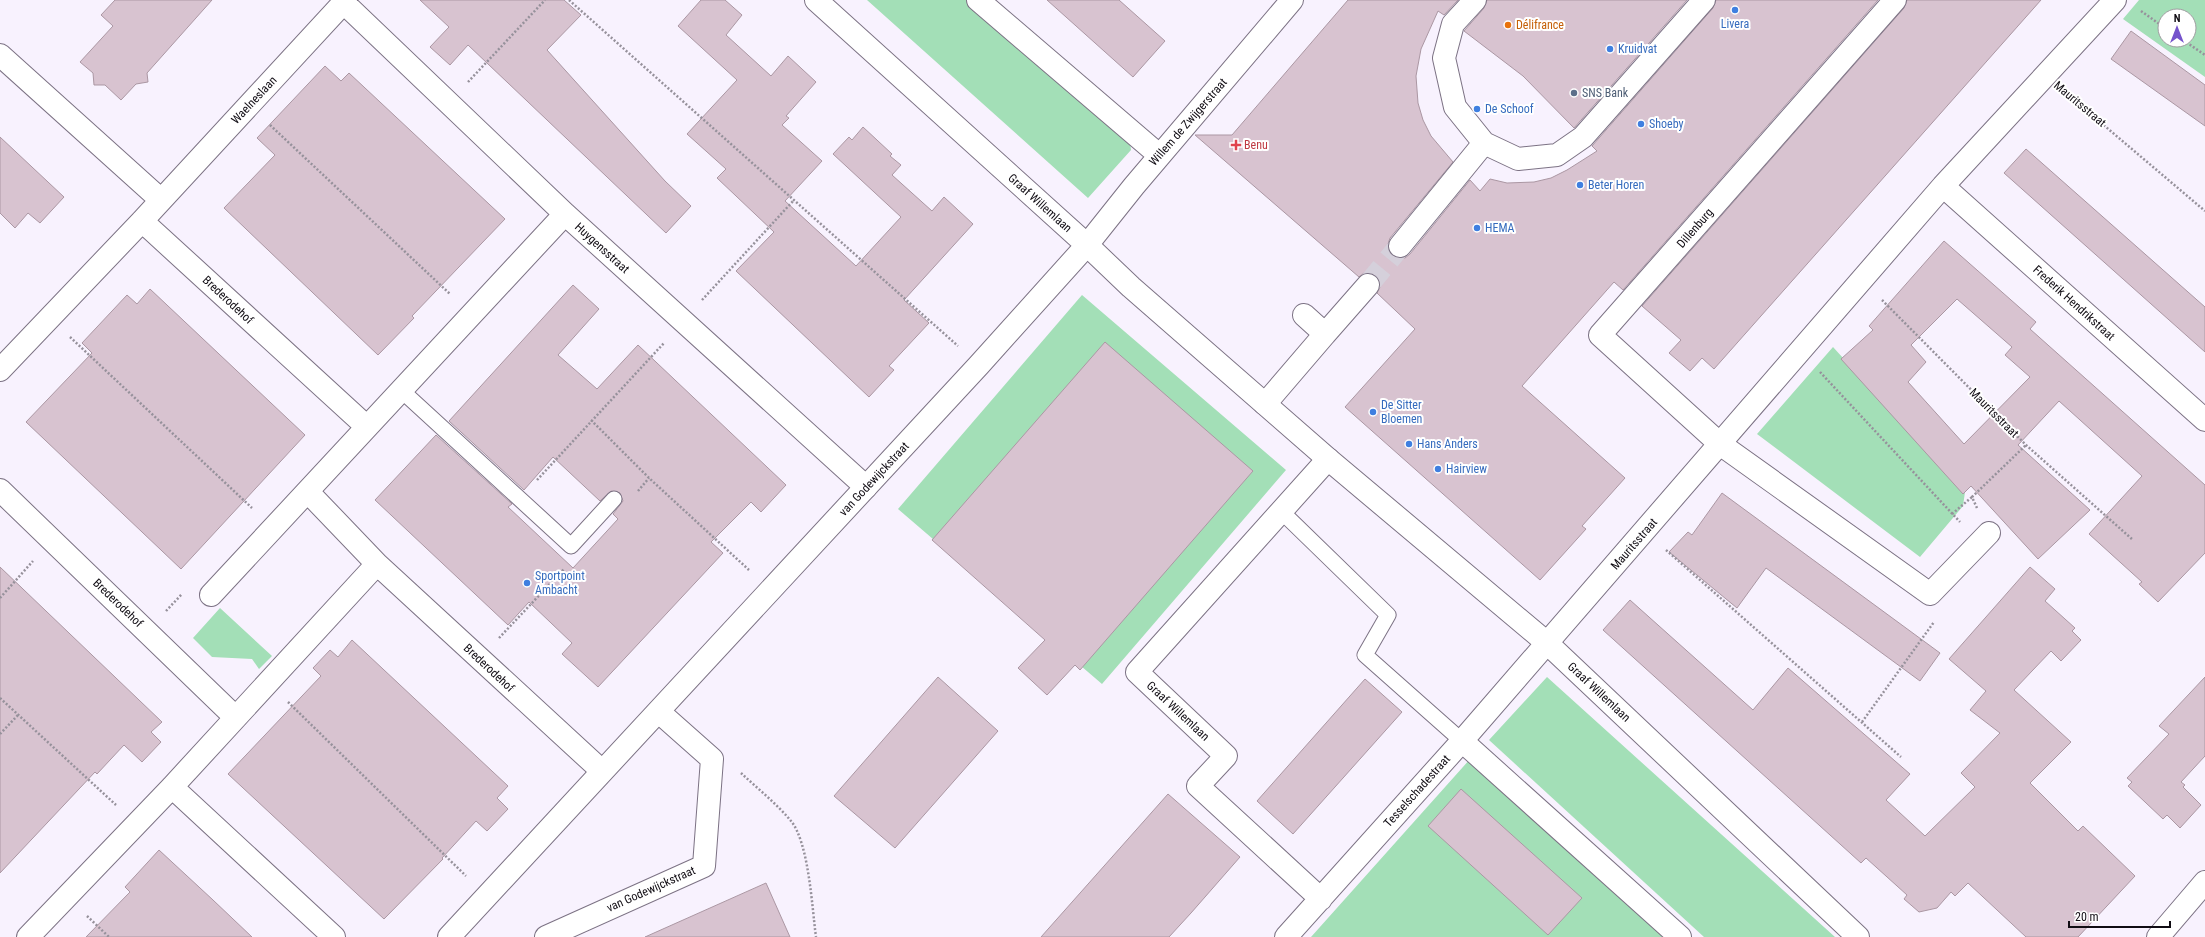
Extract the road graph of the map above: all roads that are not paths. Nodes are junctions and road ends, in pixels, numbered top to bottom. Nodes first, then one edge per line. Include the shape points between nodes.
1 (816, 0) edge
2 (978, 0) edge
3 (1292, 0) edge
4 (1474, 0) edge
5 (1704, 0) edge
6 (1896, 0) edge
7 (2115, 0) edge
8 (344, 1) edge
9 (0, 55) edge
10 (1484, 143) junction
11 (1159, 155) junction
12 (1943, 186) junction
13 (161, 200) junction
14 (565, 214) junction
15 (142, 221) junction
16 (1087, 245) junction
17 (1400, 246) tunnel mouth
18 (1368, 285) tunnel mouth
19 (1304, 316) dead end
20 (1325, 334) junction
21 (0, 370) edge
22 (401, 390) junction
23 (1265, 404) junction
24 (2205, 420) edge
25 (367, 427) junction
26 (1720, 444) junction
27 (1328, 459) junction
28 (866, 488) junction
29 (0, 490) edge
30 (308, 492) junction
31 (614, 499) dead end
32 (1282, 512) junction
33 (1984, 538) road end
34 (377, 564) junction
35 (211, 595) road end
36 (1547, 643) junction
37 (659, 712) junction
38 (235, 717) junction
39 (1462, 741) junction
40 (602, 772) junction
41 (172, 787) junction
42 (2205, 882) edge
43 (1321, 899) junction
44 (28, 937) edge
45 (334, 937) edge
46 (449, 937) edge
47 (546, 937) edge
48 (1286, 937) edge
49 (1680, 937) edge
50 (1858, 937) edge
51 (2158, 937) edge

1 - 16 street, Graaf Willemlaan
2 - 11 street
3 - 11 street, Willem de Zwijgerstraat
4 - 10 street via 1453,24 1444,58 1455,107
5 - 10 street via 1583,137 1557,155 1518,159
6 - 26 street, Dillenburg via 1600,335
7 - 12 street, Mauritsstraat
8 - 13 street, Waelneslaan
8 - 14 street, Huygensstraat
9 - 13 street
10 - 17 street
11 - 16 street, Willem de Zwijgerstraat
12 - 24 street, Frederik Hendrikstraat
12 - 26 street, Mauritsstraat
13 - 15 street, Waelneslaan
14 - 22 street
14 - 28 street, Huygensstraat
15 - 21 street, Waelneslaan
15 - 25 street, Brederodehof
16 - 23 street, Graaf Willemlaan via 1131,287
16 - 28 street, van Godewijckstraat
18 - 20 street
19 - 20 street
20 - 23 street
22 - 25 street
22 - 31 lane via 571,546
23 - 27 street, Graaf Willemlaan
25 - 30 street
26 - 33 street via 1930,594
26 - 36 street, Mauritsstraat
27 - 32 street, Graaf Willemlaan
27 - 36 street, Graaf Willemlaan
28 - 37 street, van Godewijckstraat
29 - 38 street, Brederodehof
30 - 34 street, Brederodehof
30 - 35 street
32 - 39 lane via 1388,615 1365,655
32 - 43 street, Graaf Willemlaan via 1137,672 1226,756 1198,786
34 - 38 street
34 - 40 street, Brederodehof
36 - 39 street, Tesselschadestraat
36 - 50 street, Graaf Willemlaan
37 - 40 street, van Godewijckstraat
37 - 47 street, van Godewijckstraat via 712,759 704,866
38 - 41 street
39 - 43 street, Tesselschadestraat
39 - 49 street
40 - 46 street, van Godewijckstraat
41 - 44 street
41 - 45 street
42 - 51 street
43 - 48 street, Tesselschadestraat

